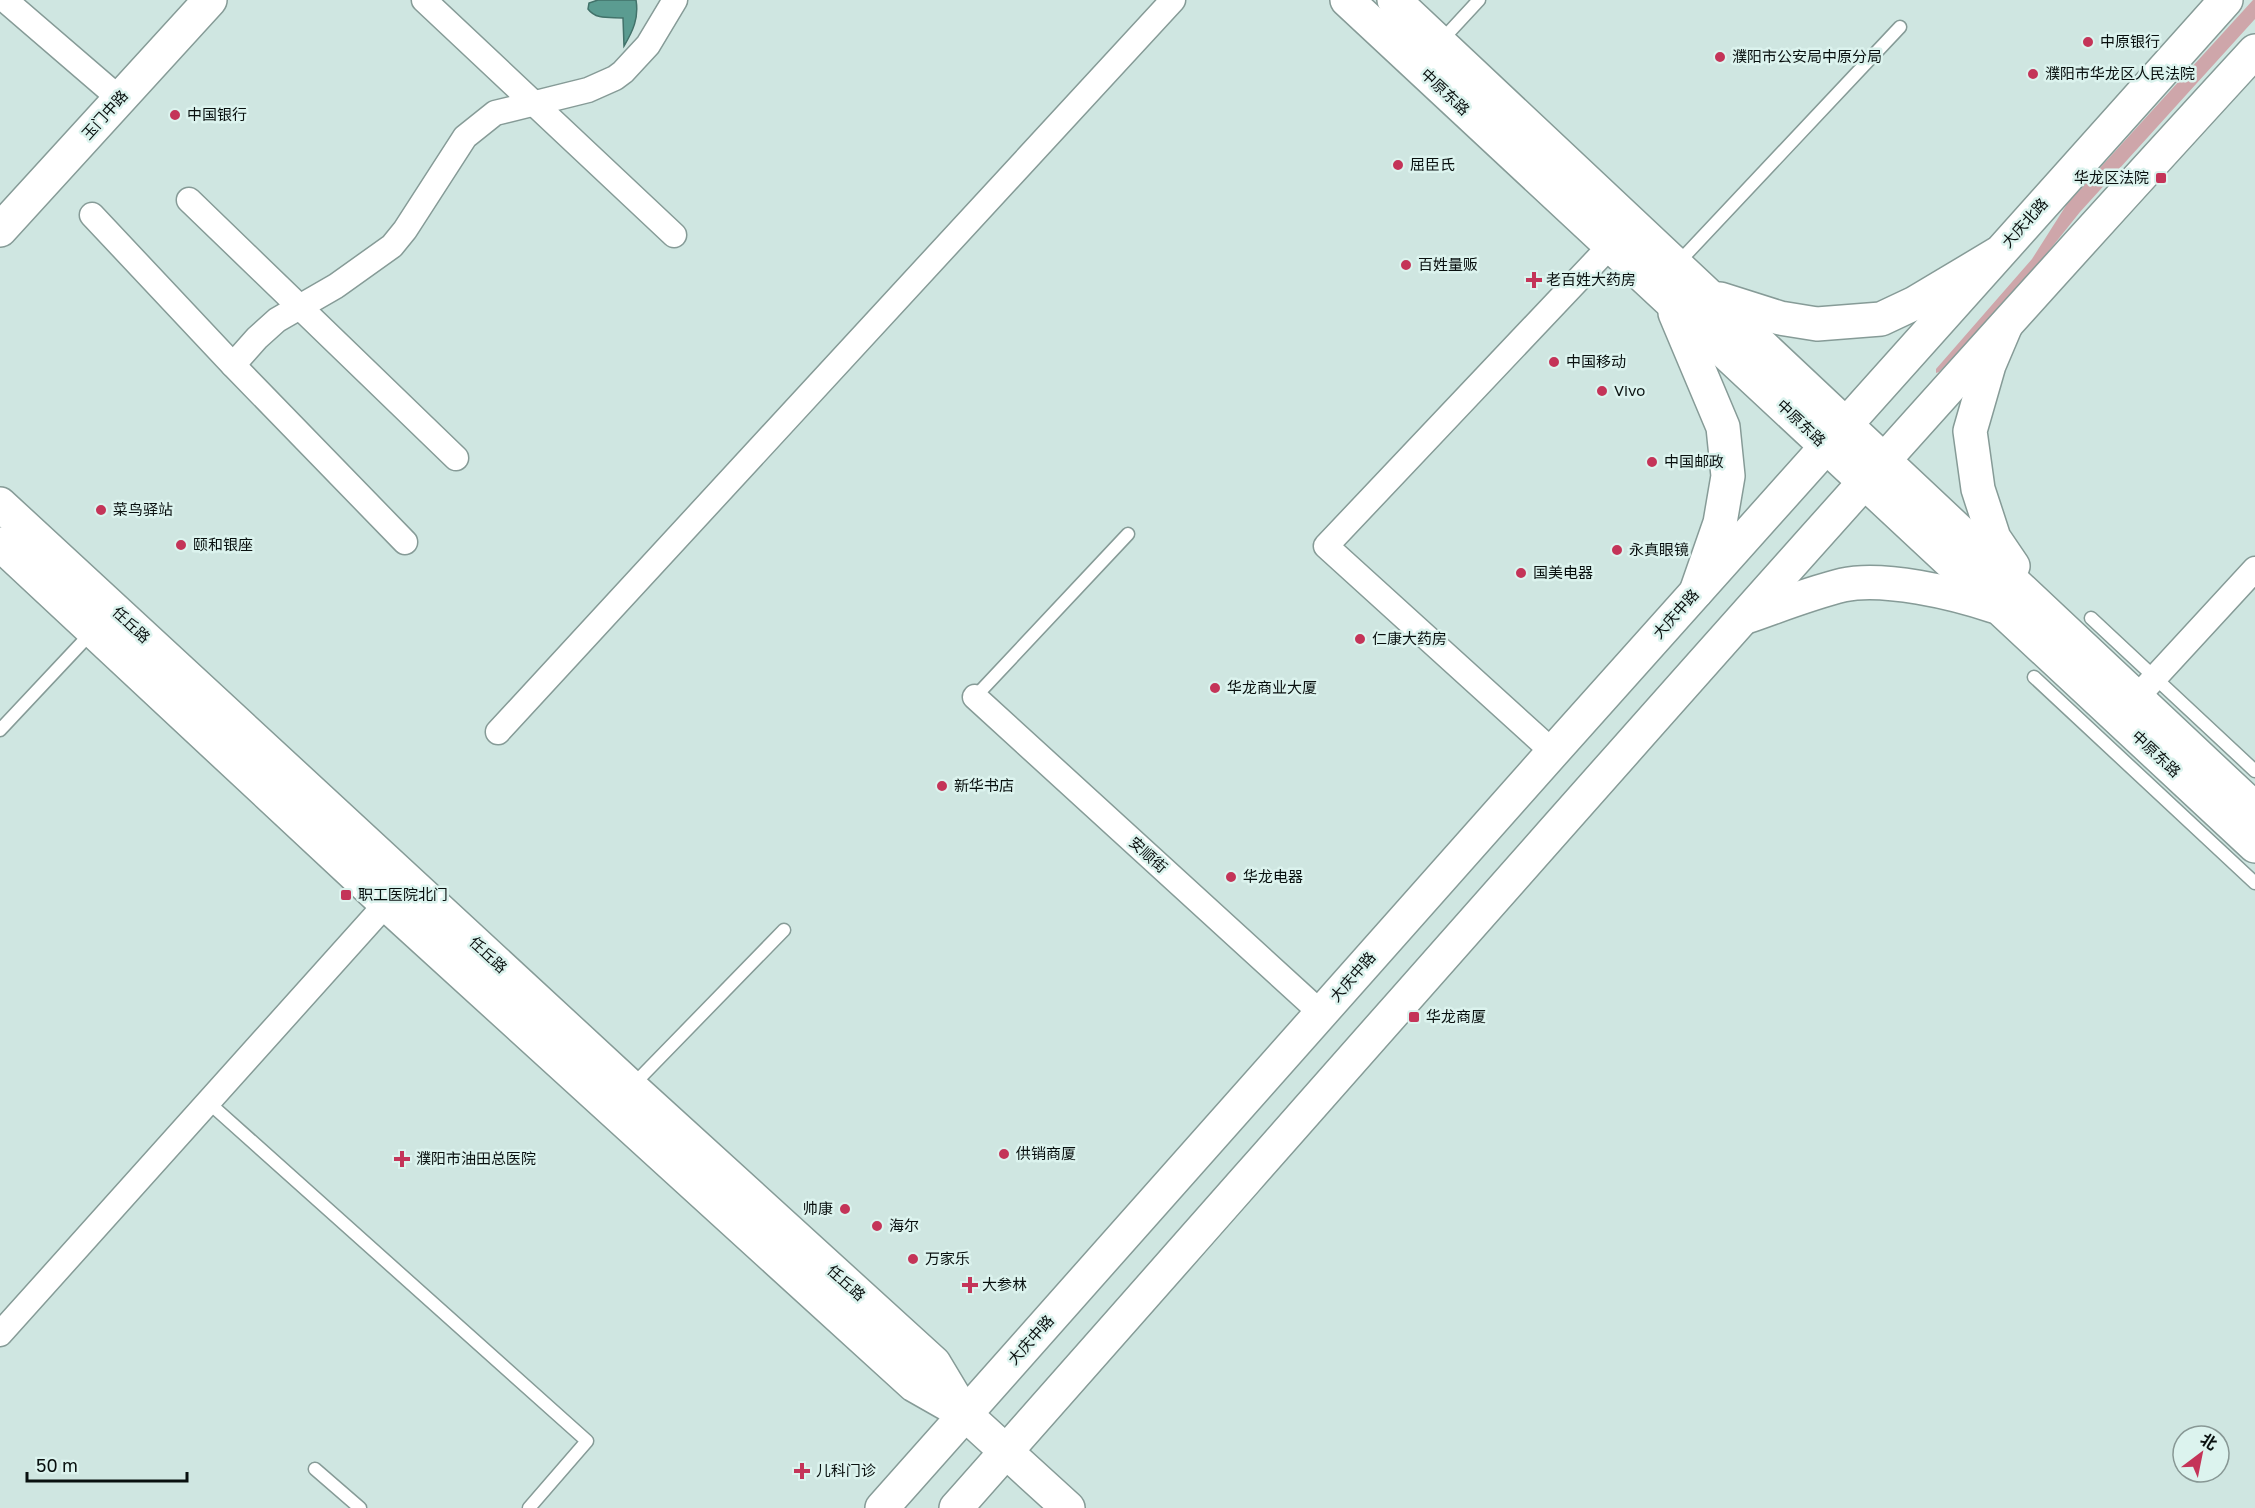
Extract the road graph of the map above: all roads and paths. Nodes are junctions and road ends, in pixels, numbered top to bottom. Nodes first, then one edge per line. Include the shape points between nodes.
1 (5, 0) edge
2 (210, 0) edge
3 (424, 0) edge
4 (675, 0) edge
5 (1173, 0) edge
6 (1347, 0) edge
7 (1394, 0) edge
8 (1479, 0) edge
9 (2226, 0) edge
10 (1900, 27) dead end
11 (1440, 43) junction
12 (2255, 51) edge
13 (120, 99) junction
14 (532, 102) junction
15 (189, 200) dead end
16 (92, 215) dead end
17 (0, 230) edge
18 (674, 235) dead end
19 (1610, 246) junction
20 (1997, 254) junction
21 (1677, 264) junction
22 (1710, 296) junction
23 (1669, 300) junction
24 (299, 306) junction
25 (2006, 325) junction
26 (233, 365) junction
27 (1836, 435) junction
28 (456, 458) dead end
29 (1875, 472) junction
30 (0, 504) edge
31 (1128, 534) dead end
32 (405, 542) dead end
33 (0, 544) edge
34 (2255, 569) edge
35 (1696, 592) junction
36 (2000, 609) junction
37 (2043, 610) junction
38 (1746, 617) junction
39 (2091, 618) dead end
40 (93, 631) junction
41 (2034, 677) dead end
42 (2146, 687) junction
43 (975, 697) joint
44 (0, 730) edge
45 (498, 732) dead end
46 (1553, 752) junction
47 (2255, 771) edge
48 (2255, 809) edge
49 (2255, 846) edge
50 (2255, 883) edge
51 (386, 904) junction
52 (784, 930) dead end
53 (1321, 1013) junction
54 (631, 1087) junction
55 (208, 1102) junction
56 (0, 1334) edge
57 (965, 1414) junction
58 (1006, 1452) junction
59 (315, 1468) dead end
60 (360, 1508) edge
61 (529, 1508) edge
62 (882, 1508) edge
63 (956, 1508) edge
64 (1068, 1508) edge

1 - 13 street
2 - 13 main road, 玉门中路
3 - 14 street
4 - 14 street via 648,45 611,81
5 - 45 street
6 - 19 main road, 中原东路
7 - 11 main road, 中原东路
8 - 11 lane
9 - 20 main road, 大庆北路
10 - 21 lane
11 - 21 main road, 中原东路
12 - 25 main road
13 - 17 main road, 玉门中路
14 - 18 street
14 - 24 street via 495,113 475,127 392,246 336,286
15 - 24 street
16 - 26 street
19 - 23 main road, 中原东路
19 - 46 street via 1326,546
20 - 22 main road via 1916,303 1881,318 1817,324 1780,318
20 - 27 main road, 大庆北路
21 - 22 main road, 中原东路
22 - 27 main road, 中原东路
23 - 27 main road, 中原东路
23 - 35 main road via 1723,427 1728,476 1720,523
24 - 26 street via 277,320
24 - 28 street
25 - 29 main road
25 - 37 main road via 1989,365 1970,431 1978,489 1994,538
26 - 32 street
27 - 29 main road, 中原东路
27 - 35 main road, 大庆中路
29 - 36 main road, 中原东路
29 - 37 main road, 中原东路
29 - 38 main road
30 - 54 main road, 任丘路
31 - 43 lane
33 - 40 main road, 任丘路
34 - 42 street
35 - 46 main road, 大庆中路
36 - 38 main road via 1966,597 1878,583 1845,585
36 - 49 main road, 中原东路
37 - 42 main road, 中原东路
38 - 58 main road
39 - 42 lane
40 - 44 lane
40 - 51 main road, 任丘路
41 - 50 lane
42 - 47 lane
42 - 48 main road, 中原东路
43 - 53 street, 安顺街
46 - 53 main road, 大庆中路
51 - 55 street
51 - 57 main road, 任丘路 via 914,1385
52 - 54 lane
53 - 57 main road, 大庆中路
54 - 57 main road, 任丘路 via 934,1363
55 - 56 street
55 - 61 lane via 588,1441
57 - 58 main road, 任丘路
57 - 62 main road, 大庆中路
58 - 63 main road
58 - 64 main road, 任丘路
59 - 60 lane

